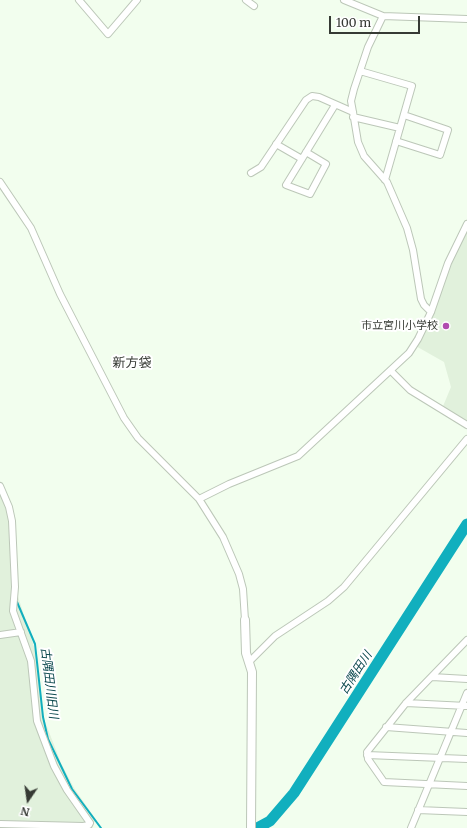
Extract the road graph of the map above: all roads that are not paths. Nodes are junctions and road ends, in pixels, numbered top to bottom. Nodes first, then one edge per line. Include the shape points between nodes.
1 (79, 0) edge
2 (137, 0) edge
3 (246, 0) edge
4 (344, 0) edge
5 (254, 6) dead end
6 (383, 16) junction
7 (467, 19) edge
8 (360, 72) junction
9 (335, 105) junction
10 (353, 114) junction
11 (404, 114) junction
12 (400, 128) junction
13 (396, 141) junction
14 (276, 144) junction
15 (306, 152) junction
16 (302, 159) junction
17 (251, 173) dead end
18 (385, 180) junction
19 (0, 182) edge
20 (467, 224) edge
21 (431, 312) junction
22 (391, 371) junction
23 (467, 425) edge
24 (467, 439) edge
25 (0, 486) edge
26 (199, 499) junction
27 (245, 620) joint
28 (21, 632) junction
29 (0, 635) edge
30 (467, 640) edge
31 (249, 662) junction
32 (432, 677) junction
33 (467, 679) edge
34 (467, 693) edge
35 (406, 703) junction
36 (464, 706) edge
37 (386, 727) junction
38 (451, 732) junction
39 (467, 732) edge
40 (368, 755) junction
41 (440, 758) junction
42 (467, 759) edge
43 (429, 784) junction
44 (467, 786) edge
45 (418, 810) junction
46 (467, 812) edge
47 (0, 824) edge
48 (251, 825) edge
49 (411, 828) edge

1 - 2 street via 108,34
3 - 5 street
4 - 6 street
6 - 7 street
6 - 8 street via 368,47
8 - 10 street via 351,101
8 - 11 street via 412,86
9 - 10 street
9 - 14 street via 312,96 306,100
9 - 15 street
10 - 12 street
10 - 18 street via 358,142 364,156
11 - 12 street
11 - 13 street via 448,130 440,155
12 - 13 street
13 - 18 street
14 - 16 street
14 - 17 street via 261,167
15 - 16 street
15 - 16 street via 326,164 310,194 286,185
18 - 21 street via 407,228 421,298 424,306
19 - 26 street via 31,228 60,294 124,418 138,438
20 - 21 street via 448,262
21 - 22 street via 409,353
22 - 23 street via 410,390
22 - 26 street via 298,456
24 - 31 street via 344,587 328,601 275,636
25 - 28 street via 12,521 15,587 13,611
26 - 27 street via 223,536 239,574 243,589
27 - 31 street via 246,653
28 - 29 street
28 - 47 street via 31,661 37,721 47,751 67,790 90,823 83,826
30 - 32 street
31 - 48 street via 252,672
32 - 33 street
32 - 35 street
34 - 36 street
35 - 36 street
35 - 37 street
36 - 38 street
37 - 38 street
37 - 40 street via 367,752
38 - 39 street
38 - 41 street
40 - 41 street
40 - 43 street via 368,759 384,782
41 - 42 street
41 - 43 street
43 - 44 street
43 - 45 street
45 - 46 street
45 - 49 street

